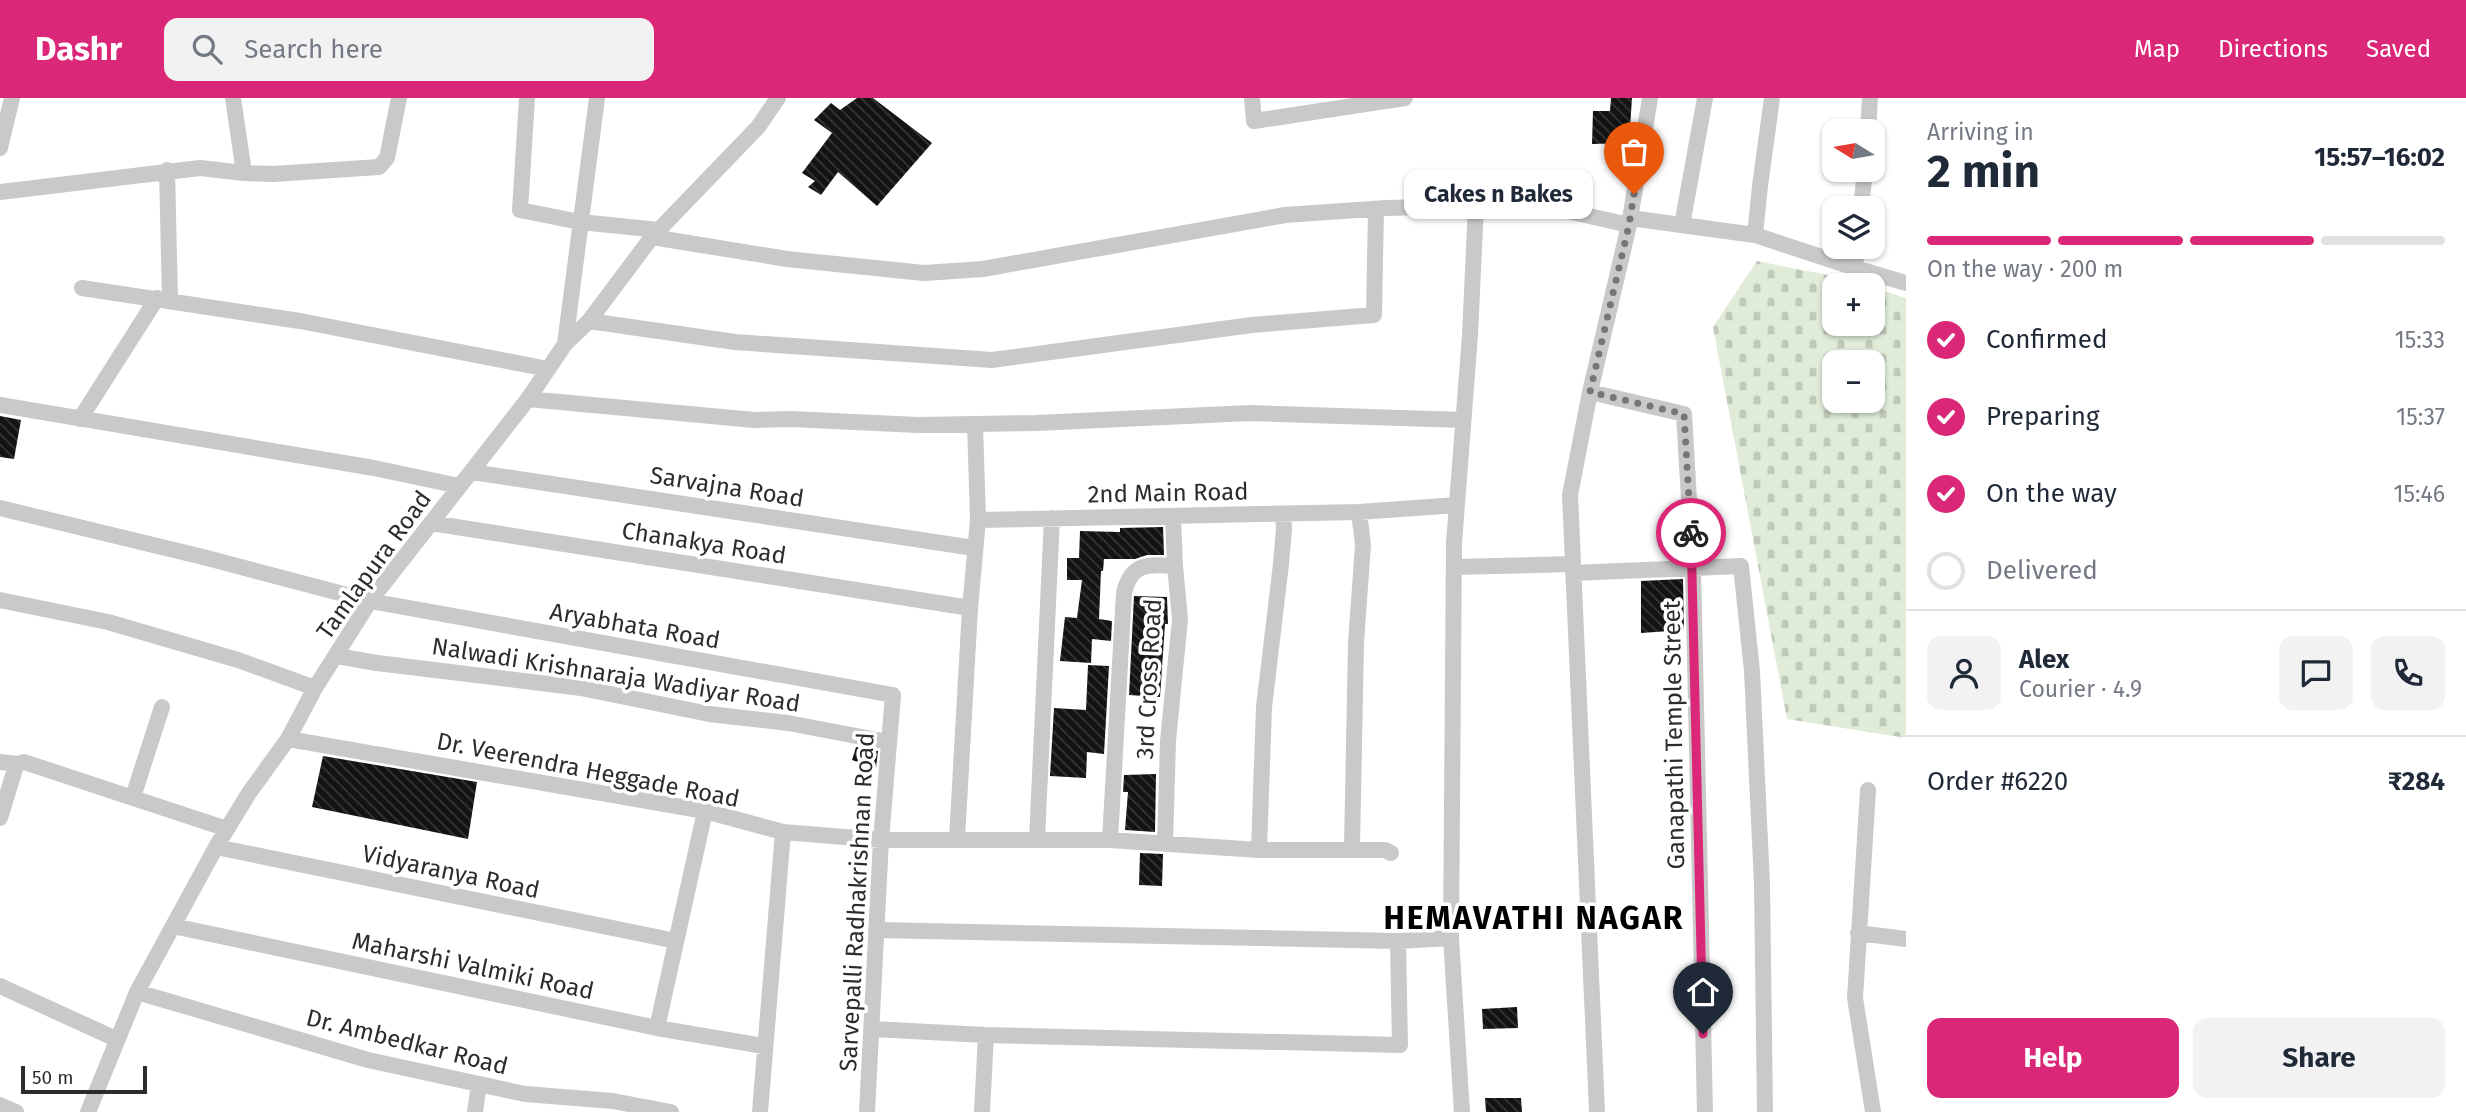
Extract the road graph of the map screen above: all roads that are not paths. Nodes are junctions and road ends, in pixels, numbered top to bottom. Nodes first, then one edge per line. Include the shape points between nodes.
1 (12, 98) edge
2 (233, 98) edge
3 (399, 98) edge
4 (527, 98) edge
5 (597, 98) edge
6 (778, 98) edge
7 (1252, 98) edge
8 (1405, 98) edge
9 (1650, 98) edge
10 (1705, 98) edge
11 (1772, 98) edge
12 (1870, 98) edge
13 (1869, 119) edge
14 (0, 148) edge
15 (167, 170) junction
16 (244, 173) junction
17 (0, 192) edge
18 (1476, 205) junction
19 (1376, 209) junction
20 (580, 222) junction
21 (1629, 222) junction
22 (1682, 225) junction
23 (656, 234) junction
24 (1755, 235) junction
25 (1856, 259) edge
26 (1855, 268) junction
27 (1906, 283) edge
28 (82, 288) dead end
29 (164, 299) junction
30 (589, 321) junction
31 (565, 344) junction
32 (548, 369) junction
33 (1590, 392) junction
34 (528, 399) junction
35 (0, 405) edge
36 (80, 419) junction
37 (1464, 420) junction
38 (975, 424) junction
39 (472, 472) junction
40 (459, 486) junction
41 (1457, 505) junction
42 (0, 508) edge
43 (1359, 512) junction
44 (1283, 514) junction
45 (1173, 516) junction
46 (1052, 518) junction
47 (978, 520) junction
48 (431, 523) junction
49 (974, 548) junction
50 (1175, 566) junction
51 (1454, 567) junction
52 (1693, 568) junction
53 (1573, 569) junction
54 (0, 600) edge
55 (370, 601) junction
56 (970, 608) junction
57 (337, 656) junction
58 (315, 688) junction
59 (893, 695) joint
60 (162, 707) dead end
61 (288, 738) junction
62 (888, 743) junction
63 (0, 762) edge
64 (18, 764) junction
65 (1868, 790) dead end
66 (133, 797) junction
67 (705, 811) junction
68 (0, 818) edge
69 (227, 829) junction
70 (783, 832) junction
71 (957, 839) junction
72 (1037, 839) junction
73 (1110, 840) junction
74 (881, 841) junction
75 (1165, 844) junction
76 (216, 847) junction
77 (1352, 849) junction
78 (1259, 850) junction
79 (1391, 853) dead end
80 (173, 926) junction
81 (877, 930) junction
82 (1858, 933) junction
83 (1451, 938) junction
84 (1906, 939) edge
85 (1398, 940) junction
86 (676, 941) junction
87 (0, 986) edge
88 (137, 992) junction
89 (657, 1028) junction
90 (872, 1029) junction
91 (986, 1035) junction
92 (116, 1039) junction
93 (764, 1046) junction
94 (479, 1084) junction
95 (0, 1105) edge
96 (16, 1112) edge
97 (88, 1112) edge
98 (475, 1112) edge
99 (671, 1112) edge
100 (760, 1112) edge
101 (867, 1112) edge
102 (982, 1112) edge
103 (1462, 1112) edge
104 (1597, 1112) edge
105 (1705, 1112) edge
106 (1765, 1112) edge
107 (1873, 1112) edge

1 - 14 street
2 - 16 street
3 - 16 street via 387,158 379,167
4 - 20 street via 520,210
5 - 20 street
6 - 23 street, Tamlapura Road via 758,127
7 - 8 street via 1254,121
9 - 21 street
10 - 22 street
11 - 24 street
12 - 13 street
15 - 16 street
15 - 17 street
15 - 29 street
18 - 19 street
18 - 21 street via 1537,204
18 - 37 street
19 - 23 street via 1284,215 983,269 924,273 787,259
19 - 30 street via 1374,315 1252,325 992,360 734,342
20 - 23 street
20 - 31 street
21 - 22 street
21 - 33 street
22 - 24 street
23 - 30 street, Tamlapura Road
24 - 26 street
25 - 26 street
26 - 27 street
28 - 29 street
29 - 32 street
29 - 36 street
30 - 31 street, Tamlapura Road
31 - 32 street, Tamlapura Road
32 - 34 street, Tamlapura Road
33 - 52 street, Ganapathi Temple Street via 1684,414
33 - 53 street via 1570,495
34 - 38 street via 754,420
34 - 39 street, Tamlapura Road
35 - 36 street
36 - 40 street
37 - 38 street via 1250,412
37 - 41 street
38 - 47 street
39 - 40 street, Tamlapura Road
39 - 49 street, Sarvajna Road
40 - 48 street, Tamlapura Road
41 - 43 street, 2nd Main Road
41 - 51 street
42 - 55 street, Aryabhata Road
43 - 44 street, 2nd Main Road
43 - 77 street via 1363,545
44 - 45 street, 2nd Main Road
44 - 78 street via 1264,707
45 - 46 street, 2nd Main Road
45 - 50 street, 3rd Cross Road
46 - 47 street, 2nd Main Road
46 - 72 street
47 - 49 street
48 - 55 street, Tamlapura Road
48 - 56 street, Chanakya Road
49 - 56 street
50 - 73 street via 1143,567 1127,582
50 - 75 street, 3rd Cross Road via 1180,619 1168,741
51 - 53 street
51 - 83 street
52 - 53 street
52 - 105 street, Ganapathi Temple Street
52 - 106 street via 1741,566 1753,685 1762,884
53 - 104 street
54 - 58 street via 121,626
55 - 57 street, Tamlapura Road
55 - 59 street, Aryabhata Road
56 - 71 street
57 - 58 street, Tamlapura Road
57 - 62 street, Nalwadi Krishnaraja Wadiyar Road via 581,688
58 - 61 street, Tamlapura Road
59 - 62 street, Sarvepalli Radhakrishnan Road
60 - 66 street
61 - 67 street, Dr. Veerendra Heggade Road
61 - 69 street, Tamlapura Road
62 - 74 street, Sarvepalli Radhakrishnan Road
63 - 64 street
64 - 66 street via 30,762
64 - 68 street
65 - 82 street
66 - 69 street
67 - 70 street, Dr. Veerendra Heggade Road
67 - 86 street
69 - 76 street, Tamlapura Road
70 - 74 street, Dr. Veerendra Heggade Road
70 - 93 street
71 - 72 street, Dr. Veerendra Heggade Road
71 - 74 street, Dr. Veerendra Heggade Road
72 - 73 street, Dr. Veerendra Heggade Road
73 - 75 street, Dr. Veerendra Heggade Road
74 - 81 street, Sarvepalli Radhakrishnan Road
75 - 78 street, Dr. Veerendra Heggade Road
76 - 80 street, Tamlapura Road
76 - 86 street, Vidyaranya Road
77 - 78 street, Dr. Veerendra Heggade Road
77 - 79 street, Dr. Veerendra Heggade Road
80 - 88 street, Tamlapura Road
80 - 89 street, Maharshi Valmiki Road
81 - 85 street
81 - 90 street, Sarvepalli Radhakrishnan Road
82 - 84 street
82 - 107 street via 1855,998
83 - 85 street
83 - 103 street
85 - 91 street via 1400,1045
86 - 89 street
87 - 92 street
88 - 92 street, Tamlapura Road
88 - 94 street, Dr. Ambedkar Road via 368,1060
89 - 93 street, Maharshi Valmiki Road
90 - 91 street
90 - 101 street, Sarvepalli Radhakrishnan Road
91 - 102 street
92 - 97 street, Tamlapura Road
93 - 100 street
94 - 98 street
94 - 99 street, Dr. Ambedkar Road
95 - 96 street

